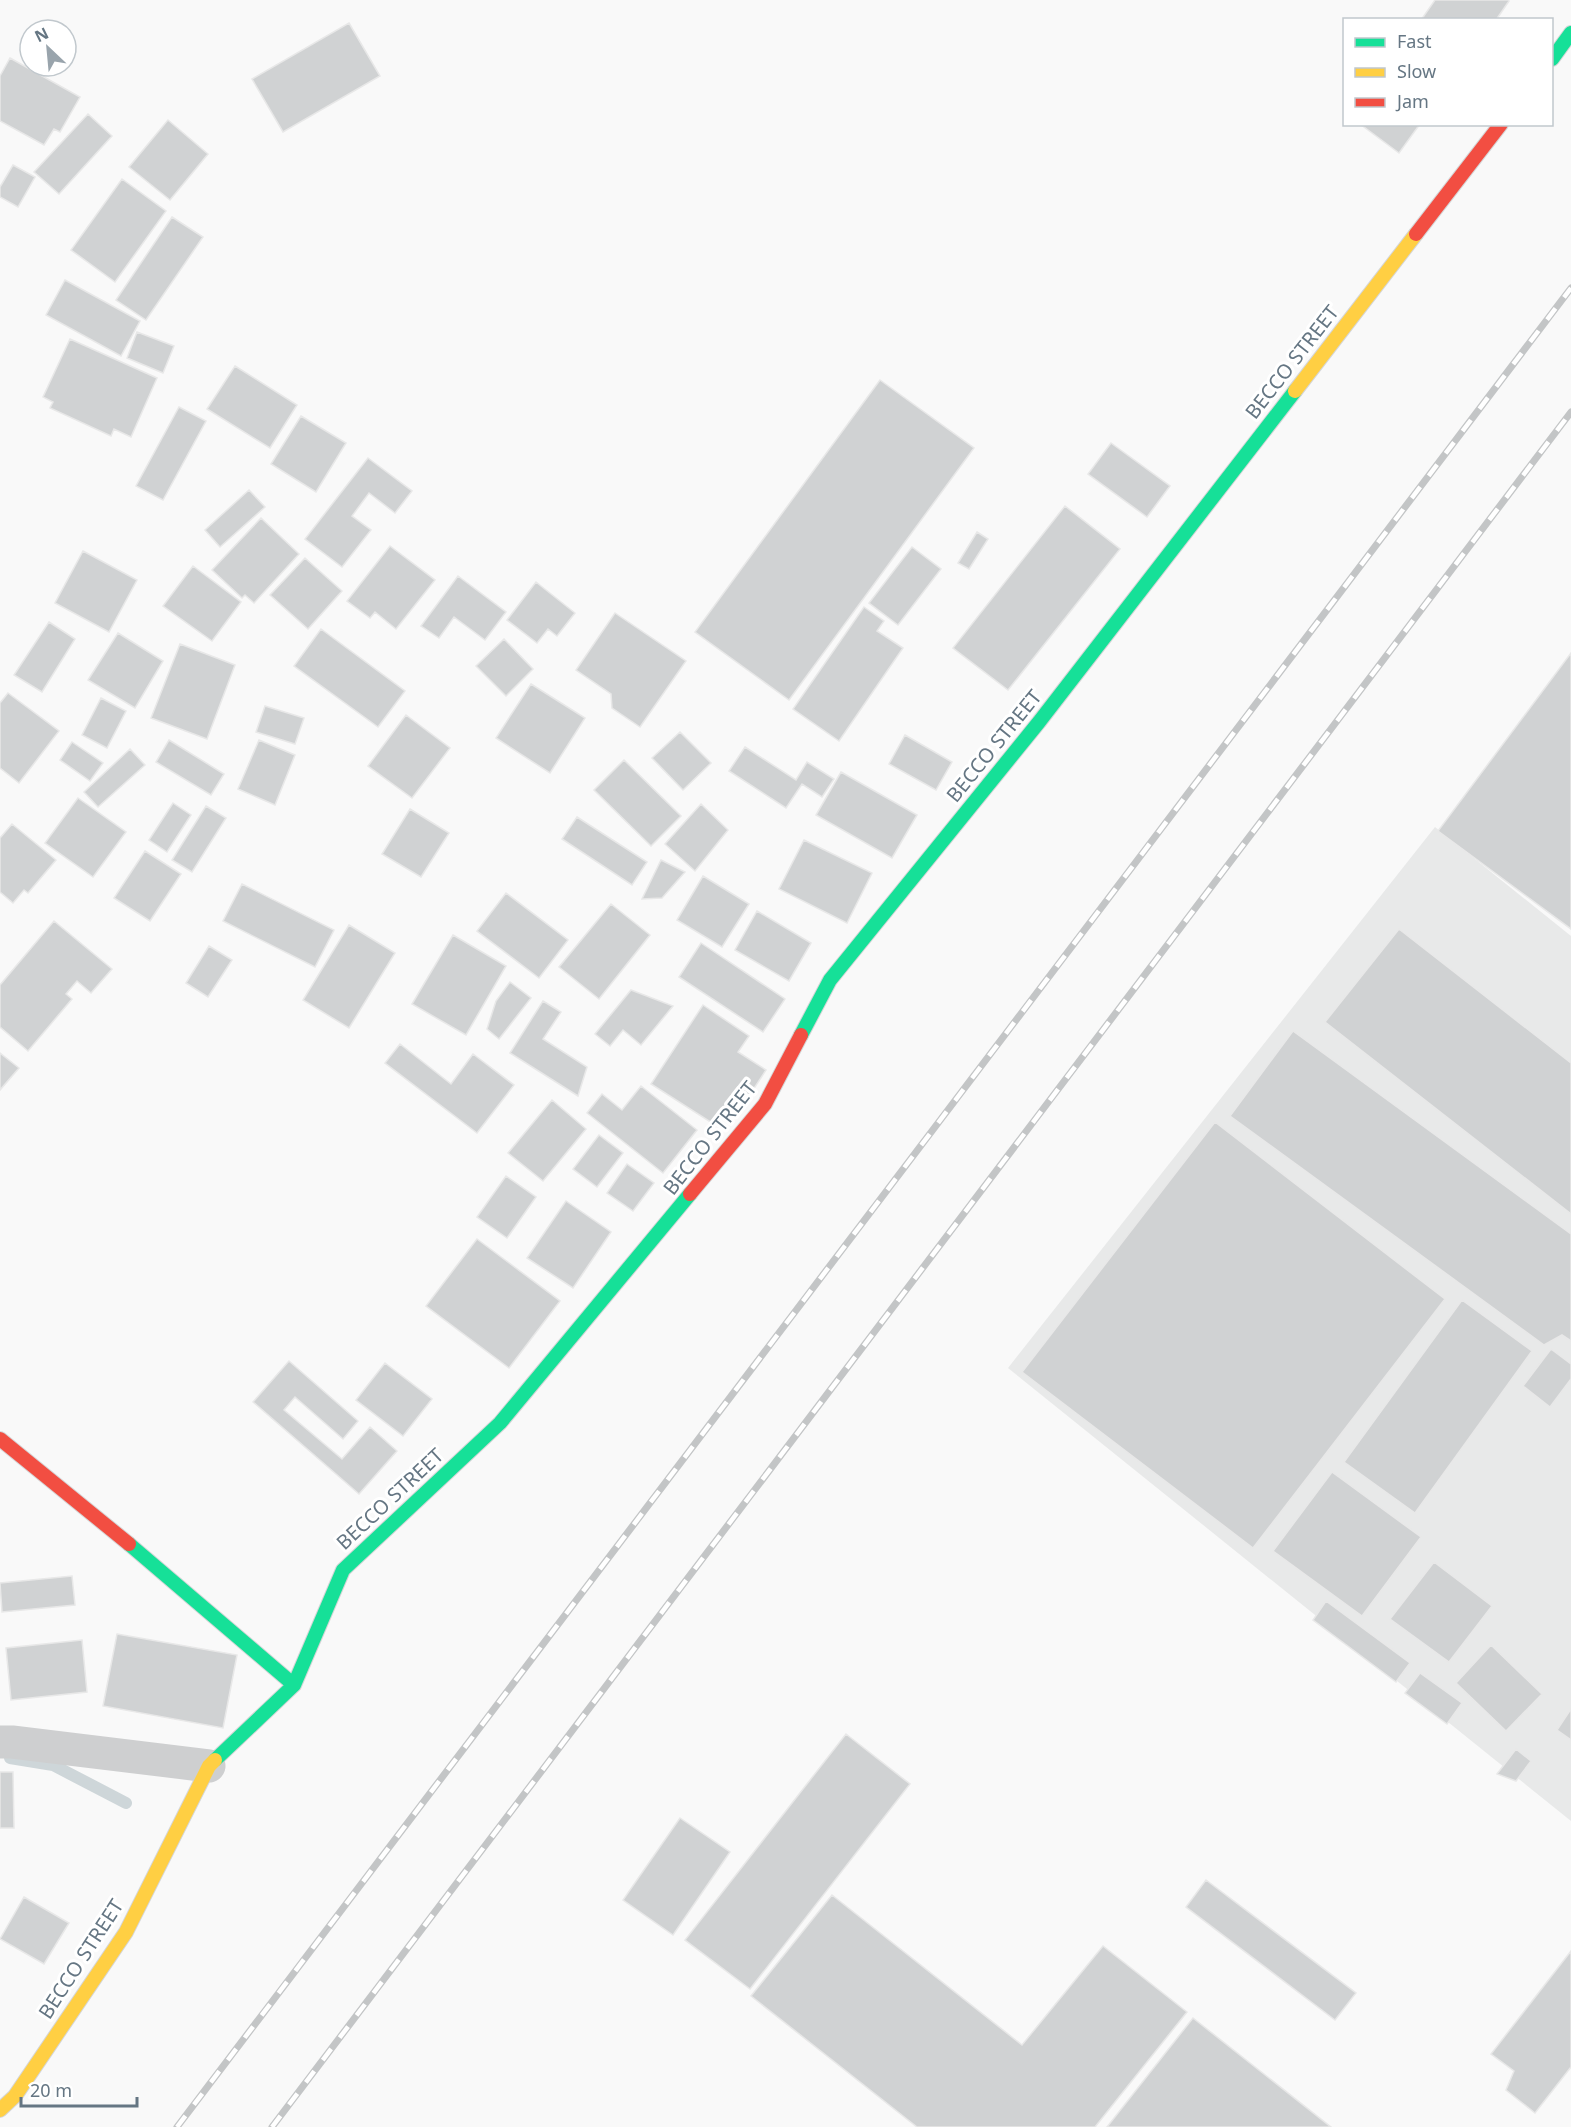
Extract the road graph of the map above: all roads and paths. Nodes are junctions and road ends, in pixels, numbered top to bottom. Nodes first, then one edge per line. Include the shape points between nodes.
1 (1571, 33) edge
2 (1553, 56) edge
3 (1498, 126) edge
4 (0, 1439) edge
5 (294, 1685) junction
6 (0, 1742) edge
7 (209, 1766) junction
8 (0, 2110) edge

1 - 2 street
3 - 5 street, BECCO STREET via 1039,722 830,980 765,1104 500,1423 343,1570
4 - 5 street
5 - 7 street, BECCO STREET
6 - 7 street
7 - 8 street, BECCO STREET via 126,1932 15,2096

